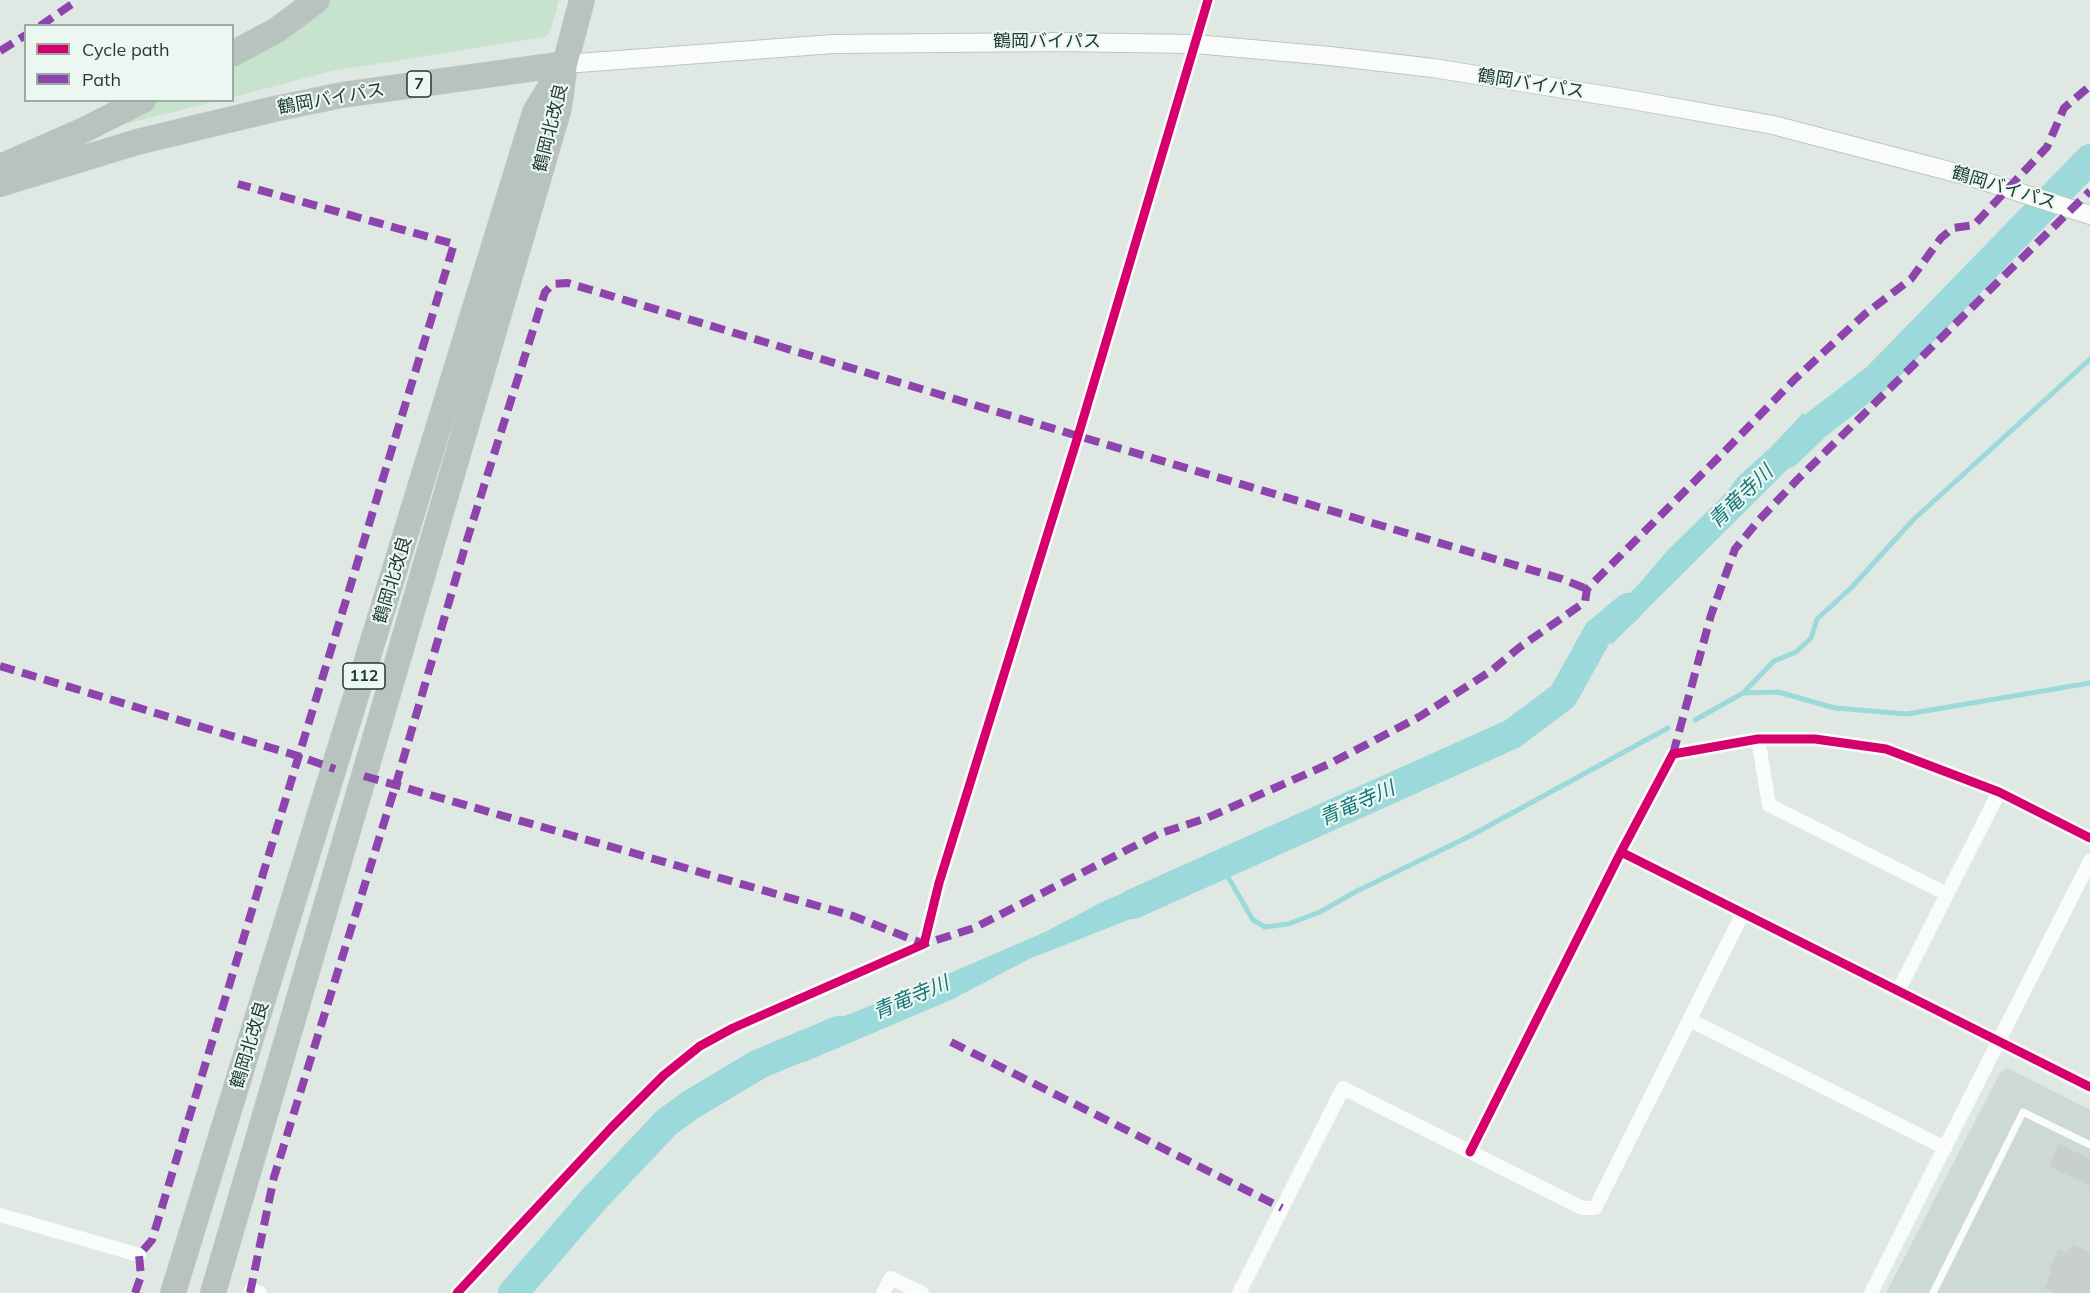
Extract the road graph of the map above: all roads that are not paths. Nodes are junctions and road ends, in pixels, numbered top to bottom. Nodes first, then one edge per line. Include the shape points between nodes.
1 (317, 0) edge
2 (582, 0) edge
3 (1208, 0) edge
4 (1195, 44) junction
5 (234, 53) edge
6 (565, 64) junction
7 (139, 102) edge
8 (0, 166) edge
9 (0, 184) edge
10 (2090, 215) edge
11 (1758, 739) junction
12 (1999, 792) junction
13 (2090, 838) edge
14 (1621, 852) junction
15 (2090, 861) edge
16 (1947, 894) junction
17 (1743, 913) junction
18 (1898, 991) junction
19 (1690, 1020) junction
20 (1999, 1041) junction
21 (2090, 1087) edge
22 (2090, 1145) edge
23 (1945, 1148) junction
24 (1470, 1152) junction
25 (0, 1215) edge
26 (139, 1255) dead end
27 (173, 1293) edge
28 (213, 1293) edge
29 (457, 1293) edge
30 (883, 1293) edge
31 (922, 1293) edge
32 (1239, 1293) edge
33 (1871, 1293) edge
34 (1933, 1293) edge

1 - 5 highway via 277,30
2 - 6 highway
3 - 4 street
4 - 6 main road, 鶴岡バイパス via 833,44
4 - 10 main road, 鶴岡バイパス via 1433,68 1773,125 1968,177
4 - 29 street via 939,883 924,944 700,1046 664,1075 611,1128
6 - 9 highway, 鶴岡バイパス / 7 via 342,95 274,109 137,142
6 - 27 highway, 鶴岡北改良 / 112 via 536,112
6 - 28 highway, 鶴岡北改良 / 112 via 556,120
7 - 8 highway
11 - 12 street via 1815,739 1886,749
11 - 14 street via 1673,754
11 - 16 street via 1769,805
12 - 13 street
12 - 16 street
14 - 17 street
14 - 24 street
15 - 20 street
16 - 18 street
17 - 18 street
17 - 19 street
18 - 20 street
19 - 23 street
19 - 24 street via 1595,1208 1582,1208
20 - 21 street
20 - 23 street
22 - 34 lane via 2023,1112
23 - 33 street
24 - 32 street via 1343,1088
25 - 26 street
30 - 31 street via 891,1278

